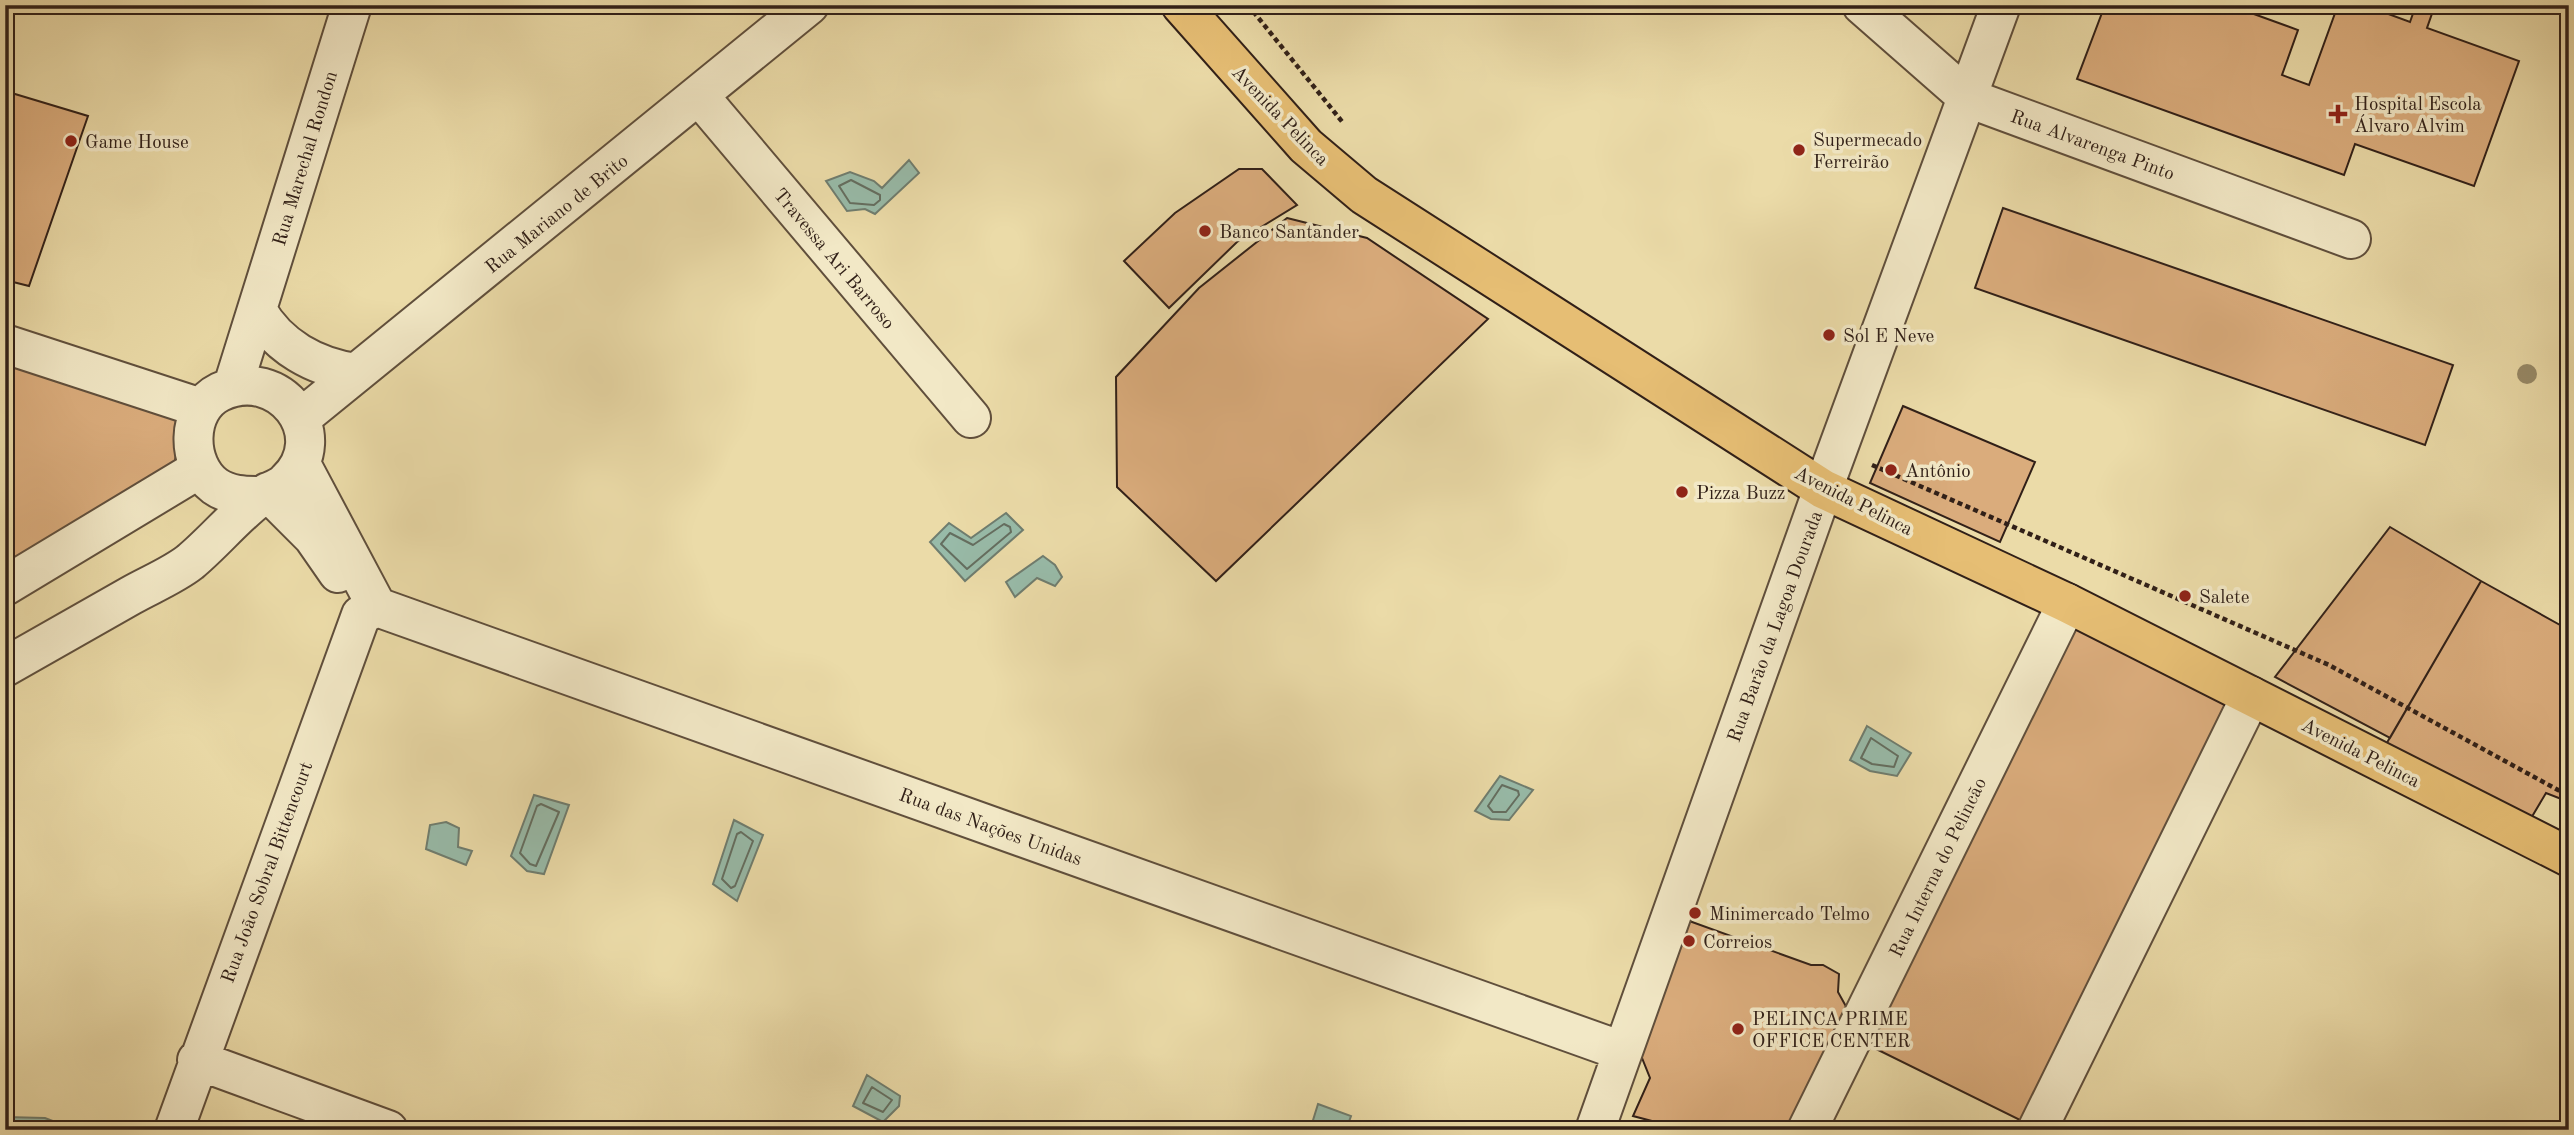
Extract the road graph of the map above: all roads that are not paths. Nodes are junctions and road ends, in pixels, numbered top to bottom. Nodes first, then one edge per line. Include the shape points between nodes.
1 (352, 5) edge
2 (810, 5) edge
3 (1181, 5) edge
4 (1862, 5) edge
5 (2001, 5) edge
6 (700, 97) junction
7 (1968, 98) junction
8 (2351, 239) dead end
9 (257, 310) junction
10 (5, 344) edge
11 (356, 373) junction
12 (233, 386) junction
13 (201, 408) junction
14 (301, 418) junction
15 (971, 418) dead end
16 (199, 469) junction
17 (279, 484) junction
18 (1823, 489) junction
19 (5, 586) edge
20 (2067, 603) junction
21 (369, 611) junction
22 (5, 667) edge
23 (2251, 696) junction
24 (2569, 857) edge
25 (1622, 1051) junction
26 (197, 1060) junction
27 (174, 1130) edge
28 (388, 1130) edge
29 (1595, 1130) edge
30 (1807, 1130) edge
31 (2037, 1130) edge

1 - 9 street, Rua Marechal Rondon
2 - 6 street, Rua Mariano de Brito
3 - 18 main road, Avenida Pelinca via 1306,146 1364,195
4 - 7 street, Rua Alvarenga Pinto
5 - 7 street, Rua Barão da Lagoa Dourada
6 - 11 street, Rua Mariano de Brito
6 - 15 street, Travessa Ari Barroso
7 - 8 street, Rua Alvarenga Pinto
7 - 18 street, Rua Barão da Lagoa Dourada
9 - 11 street via 272,332 303,356 321,366
9 - 12 street, Rua Marechal Rondon
10 - 13 street
11 - 14 street, Rua Mariano de Brito
12 - 13 street via 215,394
12 - 14 street via 260,385 285,397
13 - 16 street via 191,438
14 - 17 street via 305,441
16 - 17 street via 215,486 237,496
16 - 19 street
17 - 21 street
17 - 22 street via 188,563
18 - 20 main road, Avenida Pelinca
18 - 25 street, Rua Barão da Lagoa Dourada
20 - 23 main road, Avenida Pelinca
20 - 30 street, Rua Interna do Pelincão
21 - 25 street, Rua das Nações Unidas
21 - 26 street, Rua João Sobral Bittencourt
23 - 24 main road, Avenida Pelinca
23 - 31 street
25 - 29 street, Rua Barão da Lagoa Dourada
26 - 27 street, Rua João Sobral Bittencourt
26 - 28 street

